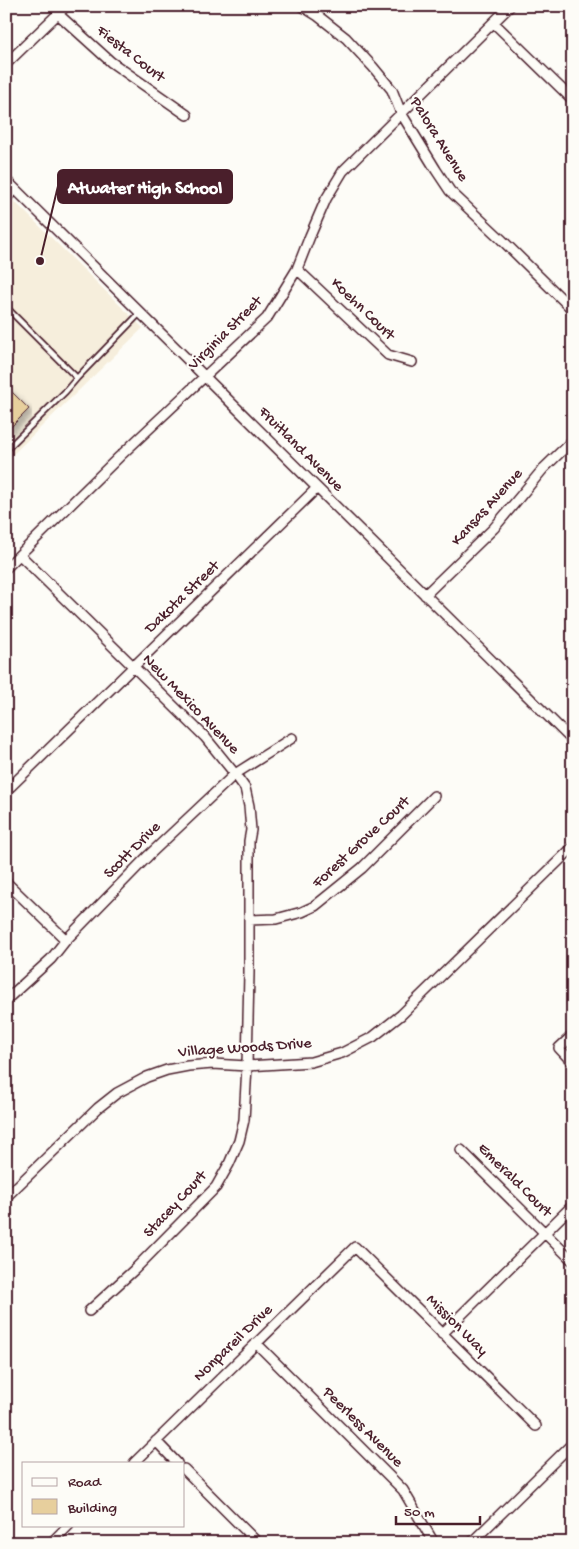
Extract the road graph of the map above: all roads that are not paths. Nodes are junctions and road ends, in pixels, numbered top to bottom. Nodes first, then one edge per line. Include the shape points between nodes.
1 (66, 6) edge
2 (302, 6) edge
3 (323, 6) edge
4 (510, 6) edge
5 (58, 14) junction
6 (318, 16) junction
7 (494, 23) junction
8 (6, 64) edge
9 (573, 100) edge
10 (401, 113) junction
11 (187, 115) dead end
12 (6, 180) edge
13 (17, 190) junction
14 (6, 201) edge
15 (297, 269) junction
16 (6, 307) edge
17 (573, 310) edge
18 (140, 313) junction
19 (412, 362) dead end
20 (205, 376) junction
21 (77, 378) junction
22 (573, 440) edge
23 (6, 450) edge
24 (317, 488) junction
25 (20, 555) junction
26 (6, 568) edge
27 (425, 595) junction
28 (134, 667) junction
29 (292, 738) dead end
30 (573, 741) edge
31 (235, 774) junction
32 (6, 791) edge
33 (434, 796) dead end
34 (573, 847) edge
35 (6, 882) edge
36 (249, 920) junction
37 (66, 940) junction
38 (6, 1000) edge
39 (573, 1035) edge
40 (573, 1063) edge
41 (247, 1066) junction
42 (461, 1150) dead end
43 (6, 1197) edge
44 (573, 1206) edge
45 (545, 1233) junction
46 (355, 1247) joint
47 (573, 1261) edge
48 (89, 1312) dead end
49 (442, 1334) junction
50 (256, 1343) junction
51 (536, 1426) dead end
52 (156, 1441) junction
53 (573, 1443) edge
54 (135, 1462) edge
55 (177, 1462) edge
56 (185, 1470) edge
57 (68, 1526) edge
58 (53, 1542) edge
59 (258, 1543) edge
60 (434, 1543) edge
61 (470, 1543) edge

1 - 5 street
2 - 6 street, Palora Avenue
3 - 6 street
4 - 7 street, Virginia Street
5 - 8 street
5 - 11 street, Fiesta Court via 111,62
6 - 10 street, Palora Avenue via 346,38 373,67 392,90
7 - 9 street
7 - 10 street, Virginia Street
10 - 15 street, Virginia Street via 343,171 326,199
10 - 17 street, Palora Avenue via 450,191
12 - 13 street, Fruitland Avenue
13 - 14 lane
13 - 18 street, Fruitland Avenue
15 - 19 street, Koehn Court via 388,355
15 - 20 street, Virginia Street via 267,318
16 - 21 lane
18 - 20 street, Fruitland Avenue
18 - 21 lane
20 - 24 street, Fruitland Avenue
20 - 25 street, Virginia Street
21 - 23 lane
22 - 27 street, Kansas Avenue via 543,469 494,528
24 - 27 street, Fruitland Avenue
24 - 28 street, Dakota Street
25 - 26 street, Virginia Street
25 - 28 street, New Mexico Avenue
27 - 30 street, Fruitland Avenue
28 - 31 street, New Mexico Avenue via 205,737
28 - 32 street, Dakota Street
29 - 31 street, Scott Drive
31 - 36 street, New Mexico Avenue via 245,788 250,806
31 - 37 street, Scott Drive
33 - 36 street, Forest Grove Court via 362,868 315,906 276,919
34 - 41 street, Village Woods Drive via 401,1015 373,1037 342,1053 311,1062
35 - 37 street
36 - 41 street, New Mexico Avenue
37 - 38 street, Scott Drive via 51,959
39 - 40 street via 559,1048
41 - 43 street, Village Woods Drive via 188,1066 147,1077 98,1108
41 - 48 street, Stacey Court via 244,1120 239,1141 216,1187
42 - 45 street, Emerald Court
44 - 45 street
45 - 47 street, Emerald Court
45 - 49 street
46 - 49 street, Mission Way
46 - 50 street, Nonpareil Drive
49 - 51 street, Mission Way
50 - 52 street, Nonpareil Drive
50 - 60 street, Peerless Avenue via 403,1490
52 - 54 street, Nonpareil Drive
52 - 55 street
53 - 61 street
56 - 59 street
57 - 58 street

